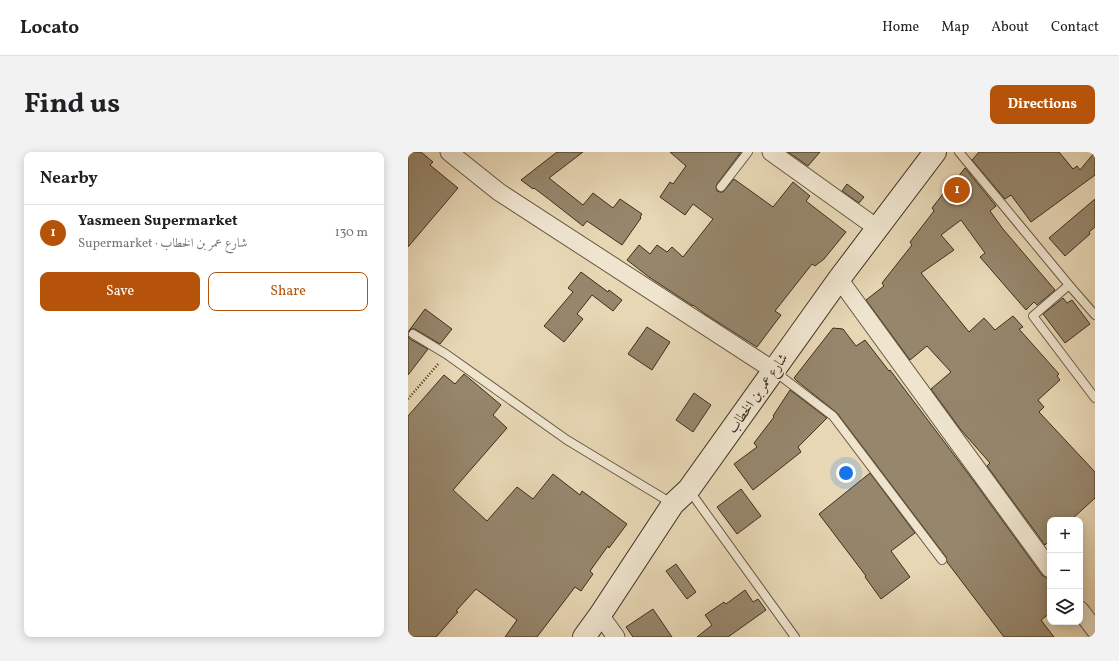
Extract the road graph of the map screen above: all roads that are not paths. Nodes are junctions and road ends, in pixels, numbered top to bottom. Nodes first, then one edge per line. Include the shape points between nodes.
1 (449, 152) edge
2 (748, 152) edge
3 (772, 152) edge
4 (935, 152) edge
5 (959, 152) edge
6 (721, 187) dead end
7 (877, 228) junction
8 (838, 279) junction
9 (1069, 285) junction
10 (1095, 315) edge
11 (412, 334) dead end
12 (773, 370) junction
13 (1095, 398) edge
14 (689, 489) junction
15 (673, 504) junction
16 (942, 560) dead end
17 (1047, 565) edge
18 (1083, 614) edge
19 (600, 615) junction
20 (1095, 630) edge
21 (584, 637) edge
22 (616, 637) edge
23 (795, 637) edge

1 - 12 street via 500,192
2 - 6 lane
3 - 7 street
4 - 7 main road, شارع عمر بن الخطاب
5 - 9 lane
7 - 8 main road, شارع عمر بن الخطاب
8 - 12 main road, شارع عمر بن الخطاب
8 - 17 street
9 - 10 lane
9 - 13 lane via 1033,316
11 - 15 lane via 446,354 567,440
12 - 14 main road, شارع عمر بن الخطاب
12 - 16 lane via 833,416
14 - 15 main road, شارع عمر بن الخطاب
14 - 23 lane
15 - 19 main road, شارع عمر بن الخطاب
18 - 20 street
19 - 21 main road, شارع عمر بن الخطاب
19 - 22 street

